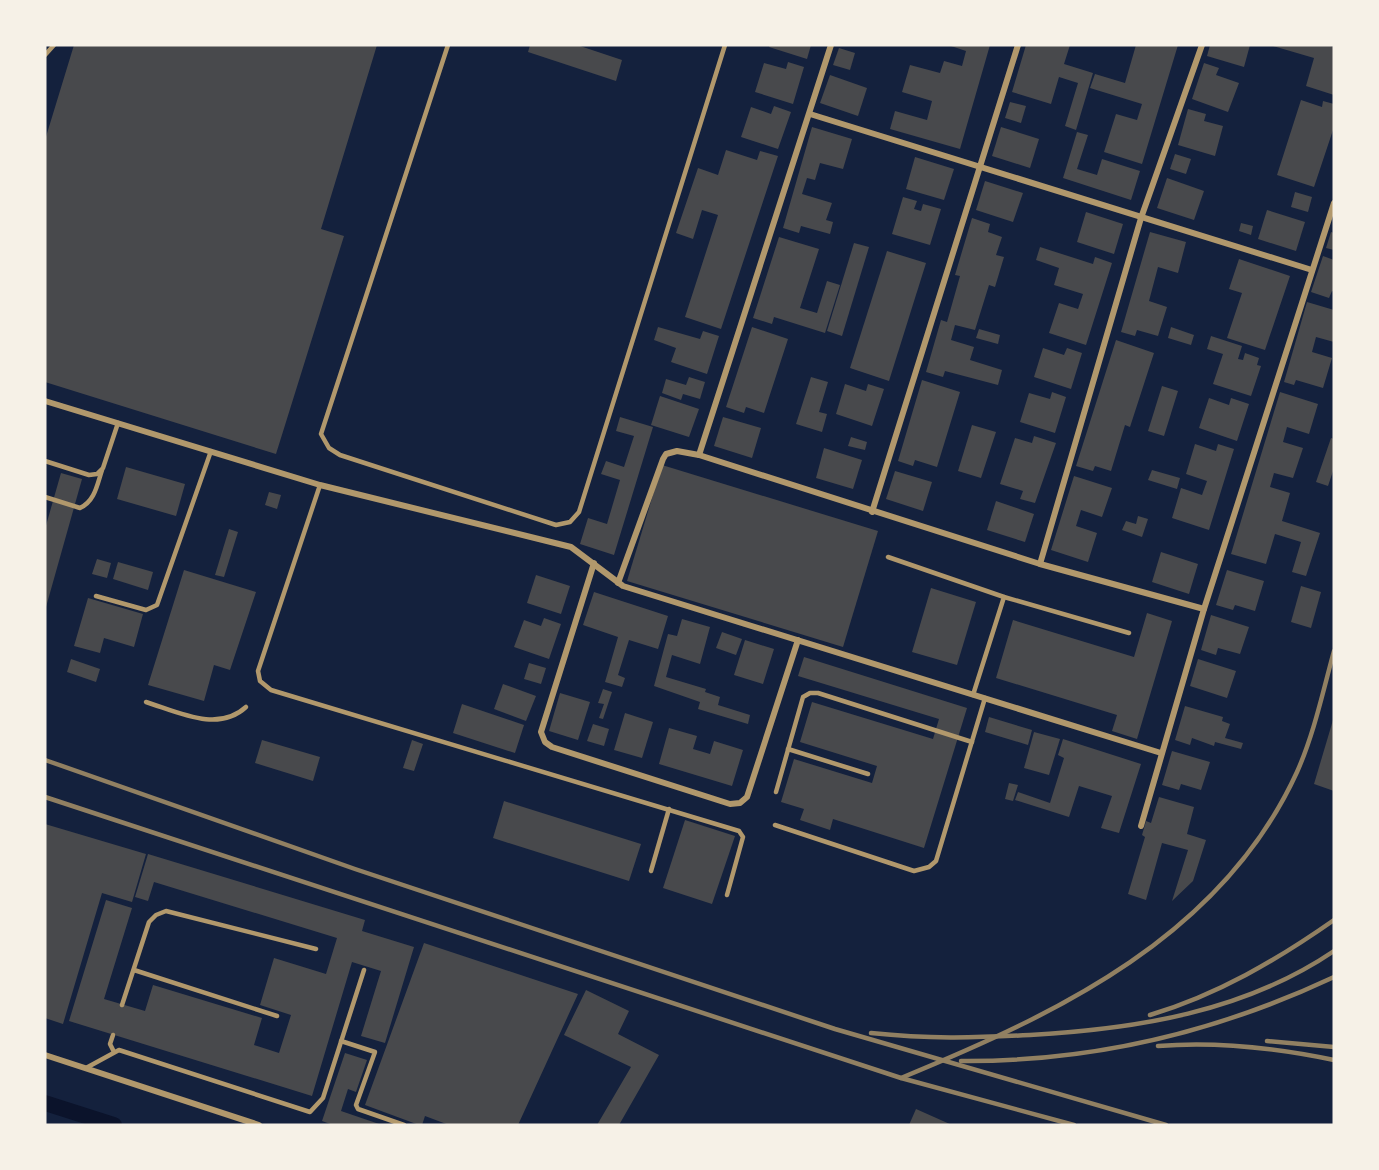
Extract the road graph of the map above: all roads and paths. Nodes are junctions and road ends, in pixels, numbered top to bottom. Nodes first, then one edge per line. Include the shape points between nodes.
1 (54, 45) edge
2 (448, 45) edge
3 (725, 45) edge
4 (831, 45) edge
5 (1017, 45) edge
6 (1202, 45) edge
7 (45, 55) edge
8 (810, 114) junction
9 (979, 167) junction
10 (1334, 203) edge
11 (1141, 218) junction
12 (1312, 270) junction
13 (45, 401) edge
14 (118, 423) junction
15 (211, 451) junction
16 (699, 455) junction
17 (45, 461) edge
18 (103, 468) junction
19 (320, 484) junction
20 (45, 497) edge
21 (873, 512) junction
22 (888, 557) dead end
23 (594, 563) junction
24 (1041, 564) junction
25 (618, 583) junction
26 (96, 596) dead end
27 (1004, 597) junction
28 (1204, 609) junction
29 (1129, 633) dead end
30 (798, 640) junction
31 (973, 695) junction
32 (985, 699) junction
33 (146, 702) dead end
34 (246, 707) dead end
35 (972, 742) junction
36 (788, 749) junction
37 (1161, 753) junction
38 (868, 774) dead end
39 (776, 792) dead end
40 (669, 809) junction
41 (775, 825) dead end
42 (1141, 826) dead end
43 (651, 871) dead end
44 (727, 895) dead end
45 (316, 949) dead end
46 (134, 970) junction
47 (364, 970) dead end
48 (122, 1005) dead end
49 (277, 1016) dead end
50 (113, 1035) dead end
51 (341, 1041) junction
52 (114, 1052) junction
53 (45, 1055) edge
54 (86, 1068) junction
55 (259, 1125) edge
56 (404, 1125) edge

1 - 7 lane
2 - 3 lane via 321,434 329,448 340,456 556,525 570,522 579,512
4 - 8 street
5 - 9 street
6 - 11 street
8 - 9 street
8 - 16 street
9 - 11 street
9 - 21 street
10 - 12 street
11 - 12 street
11 - 24 street
12 - 28 street
13 - 14 street
14 - 15 street
14 - 18 lane
15 - 19 street
15 - 26 lane via 157,605 146,610
16 - 21 street
16 - 25 street via 677,451 666,454
17 - 18 lane via 89,475
18 - 20 lane via 87,505 80,508
19 - 23 street via 571,547
19 - 40 lane via 258,671 260,681 271,690
21 - 24 street
22 - 27 lane
23 - 25 street
23 - 30 street via 541,732 552,747 730,804 740,803 747,797
24 - 28 street
25 - 30 street
27 - 29 lane
27 - 31 lane
28 - 37 street
30 - 31 street
31 - 32 street
32 - 35 lane
32 - 37 street
33 - 34 lane via 210,721 227,719
35 - 36 lane via 810,693 803,697
35 - 41 lane via 936,861 929,867 914,871
36 - 38 lane
36 - 39 lane
37 - 42 street
40 - 43 lane
40 - 44 lane via 739,831 743,837
45 - 46 lane via 166,911 149,922
46 - 48 lane
46 - 49 lane
47 - 51 lane
50 - 52 lane via 110,1044
51 - 52 lane via 323,1098 310,1112
51 - 56 lane via 375,1052 356,1105 358,1109
52 - 54 lane
53 - 54 street
54 - 55 street

